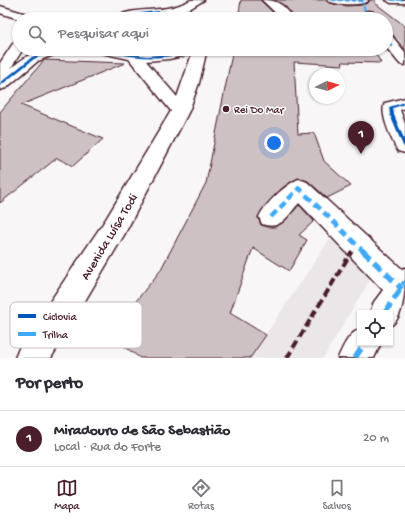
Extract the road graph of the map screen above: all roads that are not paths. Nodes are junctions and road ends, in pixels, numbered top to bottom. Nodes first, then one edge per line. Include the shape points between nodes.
1 (332, 0) edge
2 (391, 0) edge
3 (405, 0) edge
4 (272, 3) edge
5 (0, 9) edge
6 (366, 9) edge
7 (203, 10) edge
8 (167, 12) edge
9 (191, 12) edge
10 (281, 12) edge
11 (12, 14) edge
12 (393, 46) edge
13 (12, 56) edge
14 (38, 56) edge
15 (131, 56) edge
16 (154, 56) edge
17 (198, 56) edge
18 (135, 57) junction
19 (405, 61) edge
20 (0, 74) edge
21 (0, 85) edge
22 (405, 104) edge
23 (180, 110) junction
24 (405, 146) edge
25 (272, 217) dead end
26 (403, 285) edge
27 (67, 302) edge
28 (387, 310) edge
29 (363, 346) edge
30 (38, 348) edge
31 (32, 358) edge
32 (355, 358) edge

1 - 6 main road
2 - 3 main road
4 - 10 main road
5 - 11 main road
7 - 8 main road via 183,7
7 - 9 main road
12 - 19 main road
13 - 20 main road
14 - 21 main road
15 - 18 main road
16 - 18 main road
17 - 23 main road, Avenida Luísa Todi
18 - 23 main road
22 - 24 main road via 391,107
23 - 27 main road, Avenida Luísa Todi via 115,227
25 - 26 main road via 299,188
26 - 28 main road
29 - 32 main road
30 - 31 main road, Avenida Luísa Todi

